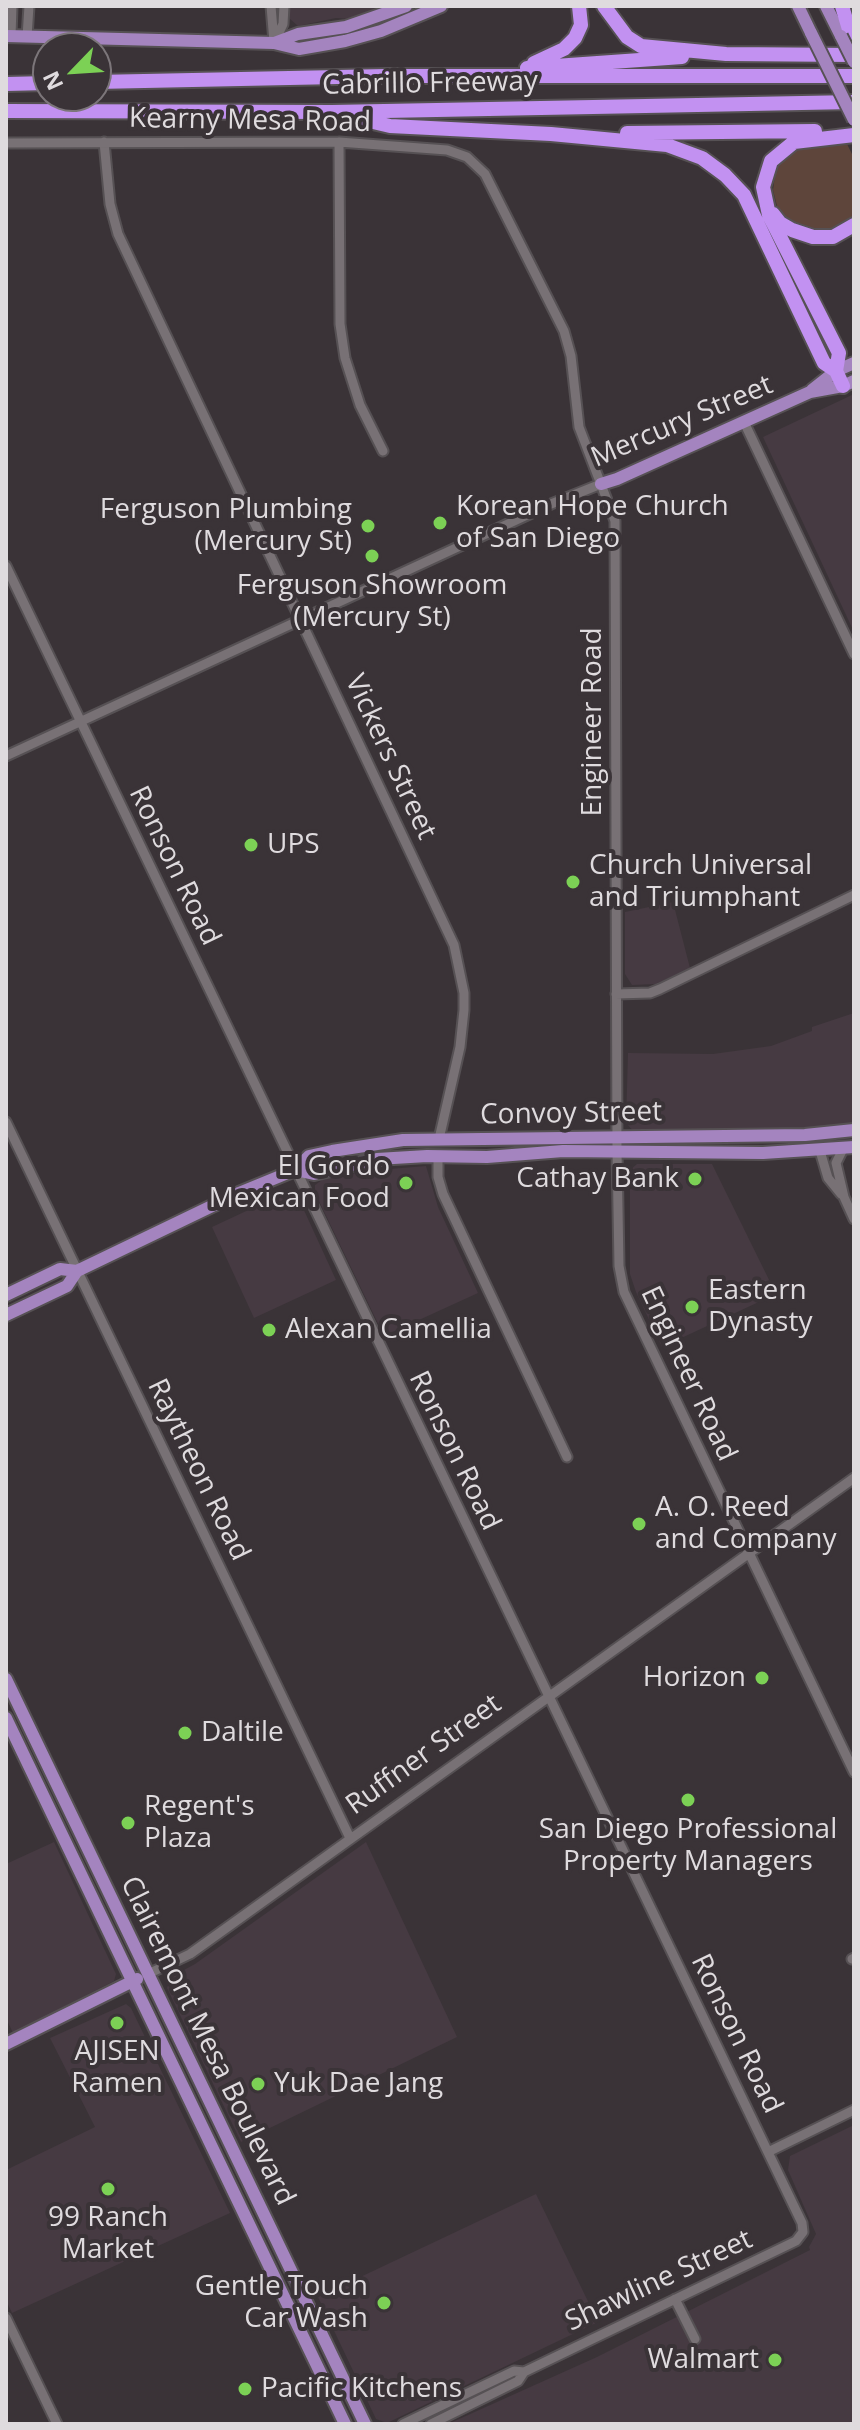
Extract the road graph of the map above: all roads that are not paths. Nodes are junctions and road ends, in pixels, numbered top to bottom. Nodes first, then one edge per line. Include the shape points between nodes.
1 (12, 6) edge
2 (29, 6) edge
3 (271, 6) edge
4 (284, 6) edge
5 (421, 6) edge
6 (441, 6) edge
7 (579, 6) edge
8 (604, 6) edge
9 (798, 6) edge
10 (826, 6) edge
11 (842, 6) edge
12 (402, 8) edge
13 (408, 21) junction
14 (381, 31) junction
15 (9, 36) edge
16 (27, 37) junction
17 (848, 38) edge
18 (274, 43) junction
19 (726, 54) junction
20 (854, 55) edge
21 (854, 62) edge
22 (516, 68) junction
23 (854, 76) edge
24 (488, 77) junction
25 (112, 82) edge
26 (32, 83) edge
27 (6, 84) edge
28 (854, 102) edge
29 (6, 111) edge
30 (332, 112) junction
31 (854, 120) edge
32 (551, 134) junction
33 (854, 134) edge
34 (104, 142) junction
35 (339, 142) junction
36 (6, 143) edge
37 (485, 174) joint
38 (764, 199) junction
39 (854, 225) edge
40 (854, 363) edge
41 (836, 371) junction
42 (849, 384) edge
43 (810, 392) junction
44 (744, 422) junction
45 (383, 451) dead end
46 (601, 484) junction
47 (6, 566) edge
48 (301, 619) junction
49 (854, 654) edge
50 (80, 721) junction
51 (6, 756) edge
52 (854, 895) edge
53 (616, 994) junction
54 (6, 1122) edge
55 (854, 1130) edge
56 (617, 1137) junction
57 (854, 1137) edge
58 (439, 1139) junction
59 (502, 1139) junction
60 (848, 1148) edge
61 (820, 1151) junction
62 (617, 1152) junction
63 (438, 1157) junction
64 (377, 1159) junction
65 (295, 1170) junction
66 (844, 1197) junction
67 (854, 1219) edge
68 (77, 1271) junction
69 (6, 1295) edge
70 (6, 1315) edge
71 (567, 1457) dead end
72 (854, 1478) edge
73 (748, 1554) junction
74 (6, 1679) edge
75 (547, 1697) junction
76 (6, 1718) edge
77 (854, 1772) edge
78 (350, 1838) junction
79 (148, 1974) junction
80 (132, 1981) junction
81 (6, 2044) edge
82 (854, 2110) edge
83 (768, 2152) junction
84 (802, 2223) joint
85 (675, 2299) junction
86 (6, 2318) edge
87 (695, 2339) dead end
88 (524, 2372) junction
89 (57, 2424) edge
90 (345, 2424) edge
91 (365, 2424) edge
92 (403, 2424) edge
93 (431, 2424) edge

1 - 15 street
2 - 16 street
3 - 18 street
4 - 18 street
5 - 13 main road
6 - 13 main road
7 - 22 highway via 581,25 569,45
8 - 19 highway via 627,37 641,46
9 - 31 main road, bridge
10 - 17 main road
11 - 17 highway
12 - 14 main road
12 - 18 main road
13 - 14 main road
14 - 18 main road via 299,49
15 - 16 main road
16 - 18 main road
17 - 21 main road, bridge
19 - 20 highway
19 - 22 highway
22 - 24 highway
23 - 24 highway, Cabrillo Freeway
24 - 25 highway, Cabrillo Freeway
26 - 27 highway
28 - 30 highway, Cabrillo Freeway
29 - 30 highway, Cabrillo Freeway
30 - 32 highway via 390,126
32 - 33 highway
32 - 41 highway via 667,145 702,158 725,175 744,195 824,363
33 - 38 highway via 802,139 787,147 768,166
34 - 35 street, Kearny Mesa Road
34 - 36 street, Kearny Mesa Road
34 - 48 street, Vickers Street via 118,234
35 - 37 street, Kearny Mesa Road via 447,150 467,157
35 - 45 street via 340,324 360,405
37 - 46 street, Engineer Road via 564,331 579,427
38 - 39 highway via 780,223 813,237 833,237
38 - 41 highway via 839,353
40 - 41 main road, Mercury Street
41 - 42 highway
41 - 43 main road, Mercury Street
42 - 43 main road, Mercury Street
43 - 44 main road, Mercury Street
44 - 46 main road, Mercury Street
44 - 49 street
46 - 48 street, Mercury Street
46 - 53 street, Engineer Road via 615,521
47 - 50 street, Ronson Road
48 - 50 street, Mercury Street
48 - 58 street, Vickers Street via 458,958 464,1010
50 - 51 street, Mercury Street
50 - 65 street, Ronson Road
52 - 53 street via 660,989
53 - 56 street, Engineer Road
54 - 68 street, Raytheon Road
55 - 56 main road, Convoy Street
56 - 59 main road, Convoy Street
56 - 62 street, Engineer Road
57 - 61 main road via 825,1141
58 - 59 main road, Convoy Street
58 - 64 main road via 428,1147
58 - 65 main road, Convoy Street via 332,1151 309,1156
59 - 63 main road via 493,1146 448,1148
60 - 61 main road, Convoy Street
60 - 66 street via 836,1163
61 - 62 main road, Convoy Street
61 - 66 street via 828,1178
62 - 63 main road, Convoy Street
62 - 73 street, Engineer Road via 624,1292
63 - 64 main road, Convoy Street
63 - 71 street via 443,1194
64 - 65 main road, Convoy Street via 314,1174
65 - 68 main road, Convoy Street
65 - 75 street, Ronson Road
66 - 67 street
68 - 69 main road, Convoy Street via 60,1269
68 - 70 main road, Convoy Street via 67,1286
68 - 78 street, Raytheon Road
72 - 73 street, Ruffner Street
73 - 75 street, Ruffner Street
73 - 77 street, Engineer Road
74 - 79 main road, Clairemont Mesa Boulevard
75 - 78 street, Ruffner Street
75 - 83 street, Ronson Road
76 - 80 main road, Clairemont Mesa Boulevard
78 - 79 street, Ruffner Street via 190,1954
79 - 80 main road, Ruffner Street
79 - 91 main road, Clairemont Mesa Boulevard
80 - 81 main road, Ruffner Street
80 - 90 main road, Clairemont Mesa Boulevard
82 - 83 street
83 - 84 street, Ronson Road
84 - 85 street, Shawline Street via 796,2241
85 - 87 street
85 - 88 street, Shawline Street
86 - 89 street
88 - 92 street, Shawline Street via 514,2371
88 - 93 street, Shawline Street via 518,2381

